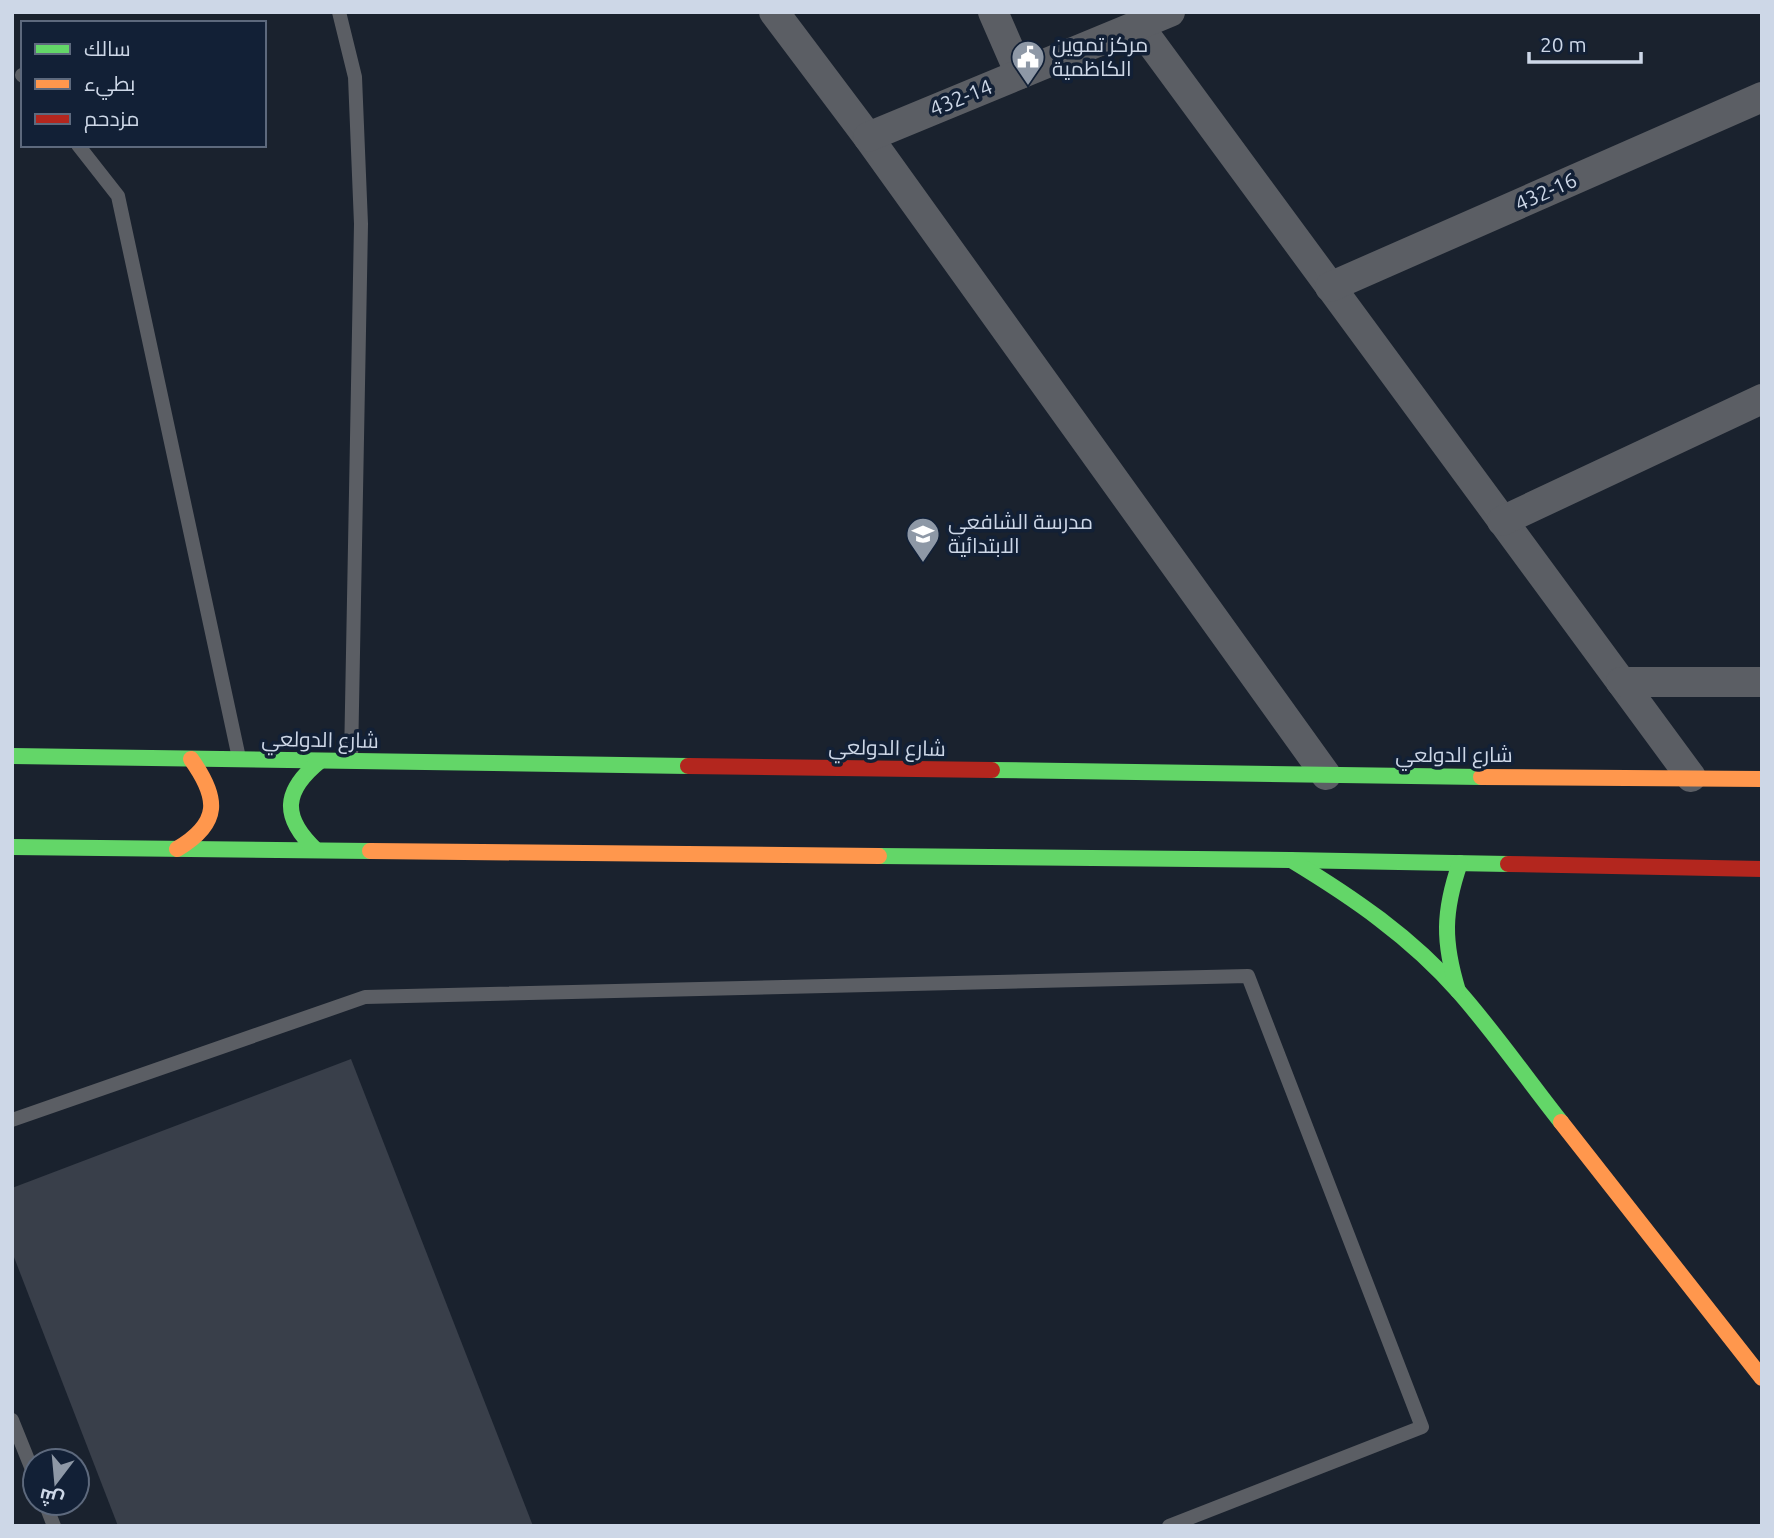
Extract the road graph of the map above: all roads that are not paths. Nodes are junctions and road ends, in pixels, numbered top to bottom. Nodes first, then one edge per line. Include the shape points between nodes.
1 (339, 12) edge
2 (774, 12) edge
3 (993, 12) edge
4 (1170, 12) edge
5 (1138, 25) junction
6 (1020, 74) junction
7 (1762, 97) edge
8 (868, 136) junction
9 (80, 147) edge
10 (1330, 286) junction
11 (1762, 399) edge
12 (1502, 521) junction
13 (1621, 682) junction
14 (1762, 682) edge
15 (12, 756) edge
16 (191, 758) junction
17 (239, 760) junction
18 (320, 761) junction
19 (351, 761) junction
20 (1326, 775) junction
21 (1691, 777) junction
22 (1762, 779) edge
23 (12, 847) edge
24 (177, 849) junction
25 (316, 850) junction
26 (1290, 860) junction
27 (1460, 863) junction
28 (1762, 869) edge
29 (1458, 991) junction
30 (12, 1120) edge
31 (1762, 1378) edge
32 (12, 1420) edge
33 (23, 1447) edge
34 (1169, 1526) edge

1 - 19 lane via 355,77 361,224
2 - 8 street
3 - 6 street
4 - 5 street, 432-14
5 - 6 street, 432-14
5 - 10 street
6 - 8 street, 432-14
7 - 10 street, 432-16
8 - 20 street
9 - 17 lane via 118,196
10 - 12 street
11 - 12 street
12 - 13 street
13 - 14 street
13 - 21 street
15 - 16 main road, شارع الدولعي
16 - 17 main road, شارع الدولعي
16 - 24 main road via 211,793 211,813 198,835
17 - 18 main road, شارع الدولعي
18 - 19 main road, شارع الدولعي
18 - 25 main road via 296,783 291,799 292,819
19 - 20 main road, شارع الدولعي
20 - 21 main road, شارع الدولعي
21 - 22 main road, شارع الدولعي
23 - 24 main road
24 - 25 main road
25 - 26 main road
26 - 27 main road
26 - 29 main road via 1380,918
27 - 28 main road
27 - 29 main road via 1446,913 1450,966
29 - 31 main road
30 - 34 lane via 365,996 1248,976 1422,1427
32 - 33 lane

